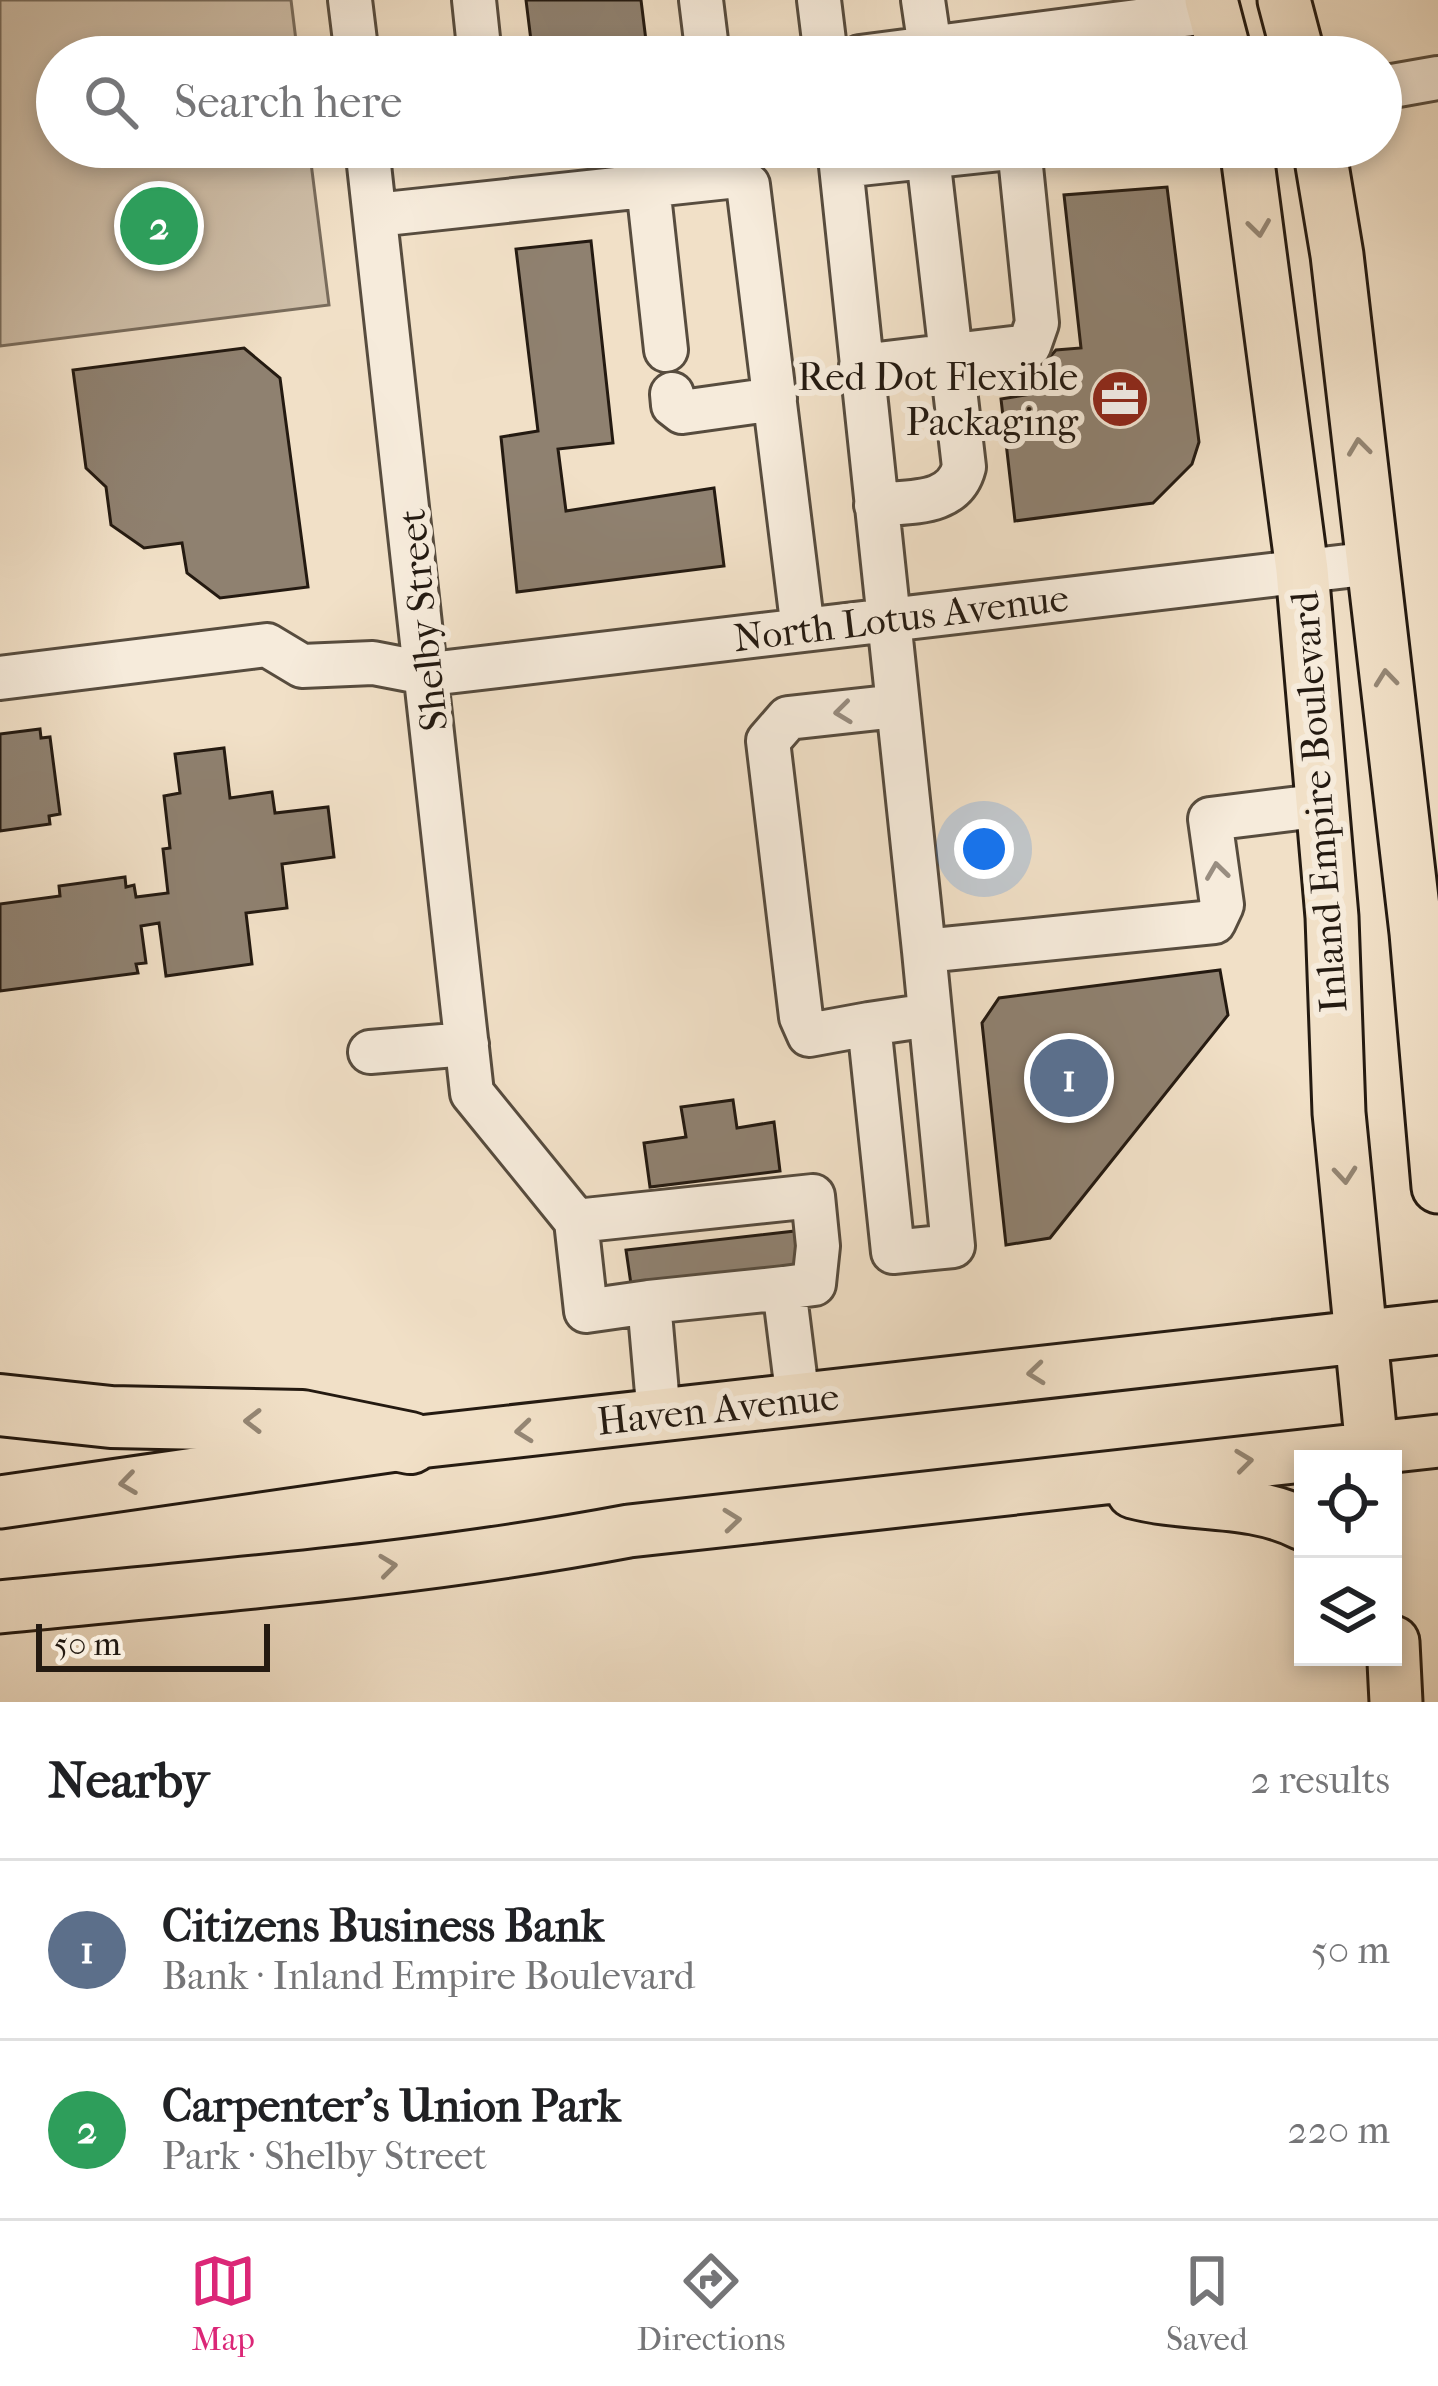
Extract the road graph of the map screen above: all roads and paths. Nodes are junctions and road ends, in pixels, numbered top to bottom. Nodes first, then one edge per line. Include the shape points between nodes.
1 (350, 0) edge
2 (474, 0) edge
3 (701, 0) edge
4 (819, 0) edge
5 (923, 0) edge
6 (1284, 0) edge
7 (1217, 23) edge
8 (354, 36) edge
9 (478, 36) edge
10 (705, 36) edge
11 (823, 36) edge
12 (928, 36) edge
13 (1068, 36) edge
14 (1293, 36) edge
15 (1438, 78) edge
16 (1402, 84) edge
17 (370, 168) edge
18 (841, 168) edge
19 (929, 168) edge
20 (1021, 168) edge
21 (1249, 168) edge
22 (1322, 168) edge
23 (648, 186) junction
24 (376, 215) junction
25 (666, 350) dead end
26 (952, 358) junction
27 (861, 366) junction
28 (672, 394) dead end
29 (775, 399) junction
30 (876, 505) junction
31 (1373, 563) junction
32 (1301, 570) junction
33 (888, 620) junction
34 (803, 630) junction
35 (430, 674) junction
36 (0, 678) edge
37 (897, 706) junction
38 (1324, 805) junction
39 (1416, 933) junction
40 (924, 951) junction
41 (930, 1016) junction
42 (869, 1024) junction
43 (1438, 1036) edge
44 (466, 1044) junction
45 (370, 1052) dead end
46 (1438, 1187) edge
47 (576, 1221) junction
48 (784, 1288) junction
49 (649, 1302) junction
50 (1438, 1328) edge
51 (1362, 1335) junction
52 (798, 1400) junction
53 (0, 1405) edge
54 (659, 1416) junction
55 (1438, 1441) edge
56 (410, 1443) junction
57 (1373, 1450) edge
58 (1385, 1450) edge
59 (1294, 1459) edge
60 (1086, 1479) junction
61 (0, 1502) edge
62 (1294, 1520) edge
63 (0, 1606) edge
64 (1394, 1666) edge
65 (1396, 1702) edge

1 - 8 street
2 - 9 street
3 - 10 street
4 - 11 street
5 - 12 street
6 - 14 main road
7 - 13 street
15 - 16 street
17 - 24 street, Shelby Street
18 - 27 street
19 - 26 street
20 - 26 street via 1037,323 1029,346
21 -> 32 main road, Inland Empire Boulevard
31 -> 22 main road, Inland Empire Boulevard
23 - 24 street
23 - 25 street
23 - 29 street via 737,176 748,185
24 - 35 street, Shelby Street
26 - 27 street
26 - 30 street via 960,484 944,497
27 - 30 street
28 - 29 street via 682,412
29 - 34 street
30 - 33 street
31 - 32 street, North Lotus Avenue
39 -> 31 main road, Inland Empire Boulevard
32 - 33 street, North Lotus Avenue
32 - 38 main road, Inland Empire Boulevard
33 - 34 street, North Lotus Avenue
33 - 37 street
34 - 35 street, North Lotus Avenue
35 - 36 street, North Lotus Avenue via 373,663 302,666 267,646
35 - 44 street, Shelby Street
37 - 40 street
37 -> 42 street via 788,718 768,740 801,1017 809,1035
40 -> 38 street via 1214,922 1222,904 1210,819
38 -> 51 main road, Inland Empire Boulevard via 1340,1114
39 - 43 main road
39 - 46 main road, Inland Empire Boulevard
40 - 41 street
41 - 42 street
41 - 42 street via 953,1246 892,1252
44 - 45 street
44 - 47 street, Shelby Street via 472,1093
47 - 48 street via 813,1196 814,1285
47 - 49 street via 586,1311
48 - 49 street
48 - 52 street
49 - 54 street
50 - 51 main road, Haven Avenue
51 -> 52 main road, Haven Avenue
51 - 57 main road, Inland Empire Boulevard
52 - 54 main road, Haven Avenue
56 -> 53 highway via 302,1420 111,1417
54 -> 56 main road, Haven Avenue
55 - 58 main road
56 -> 61 main road, Haven Avenue
60 -> 59 main road
60 - 62 main road via 1174,1503 1272,1510
63 -> 60 main road
64 - 65 main road

